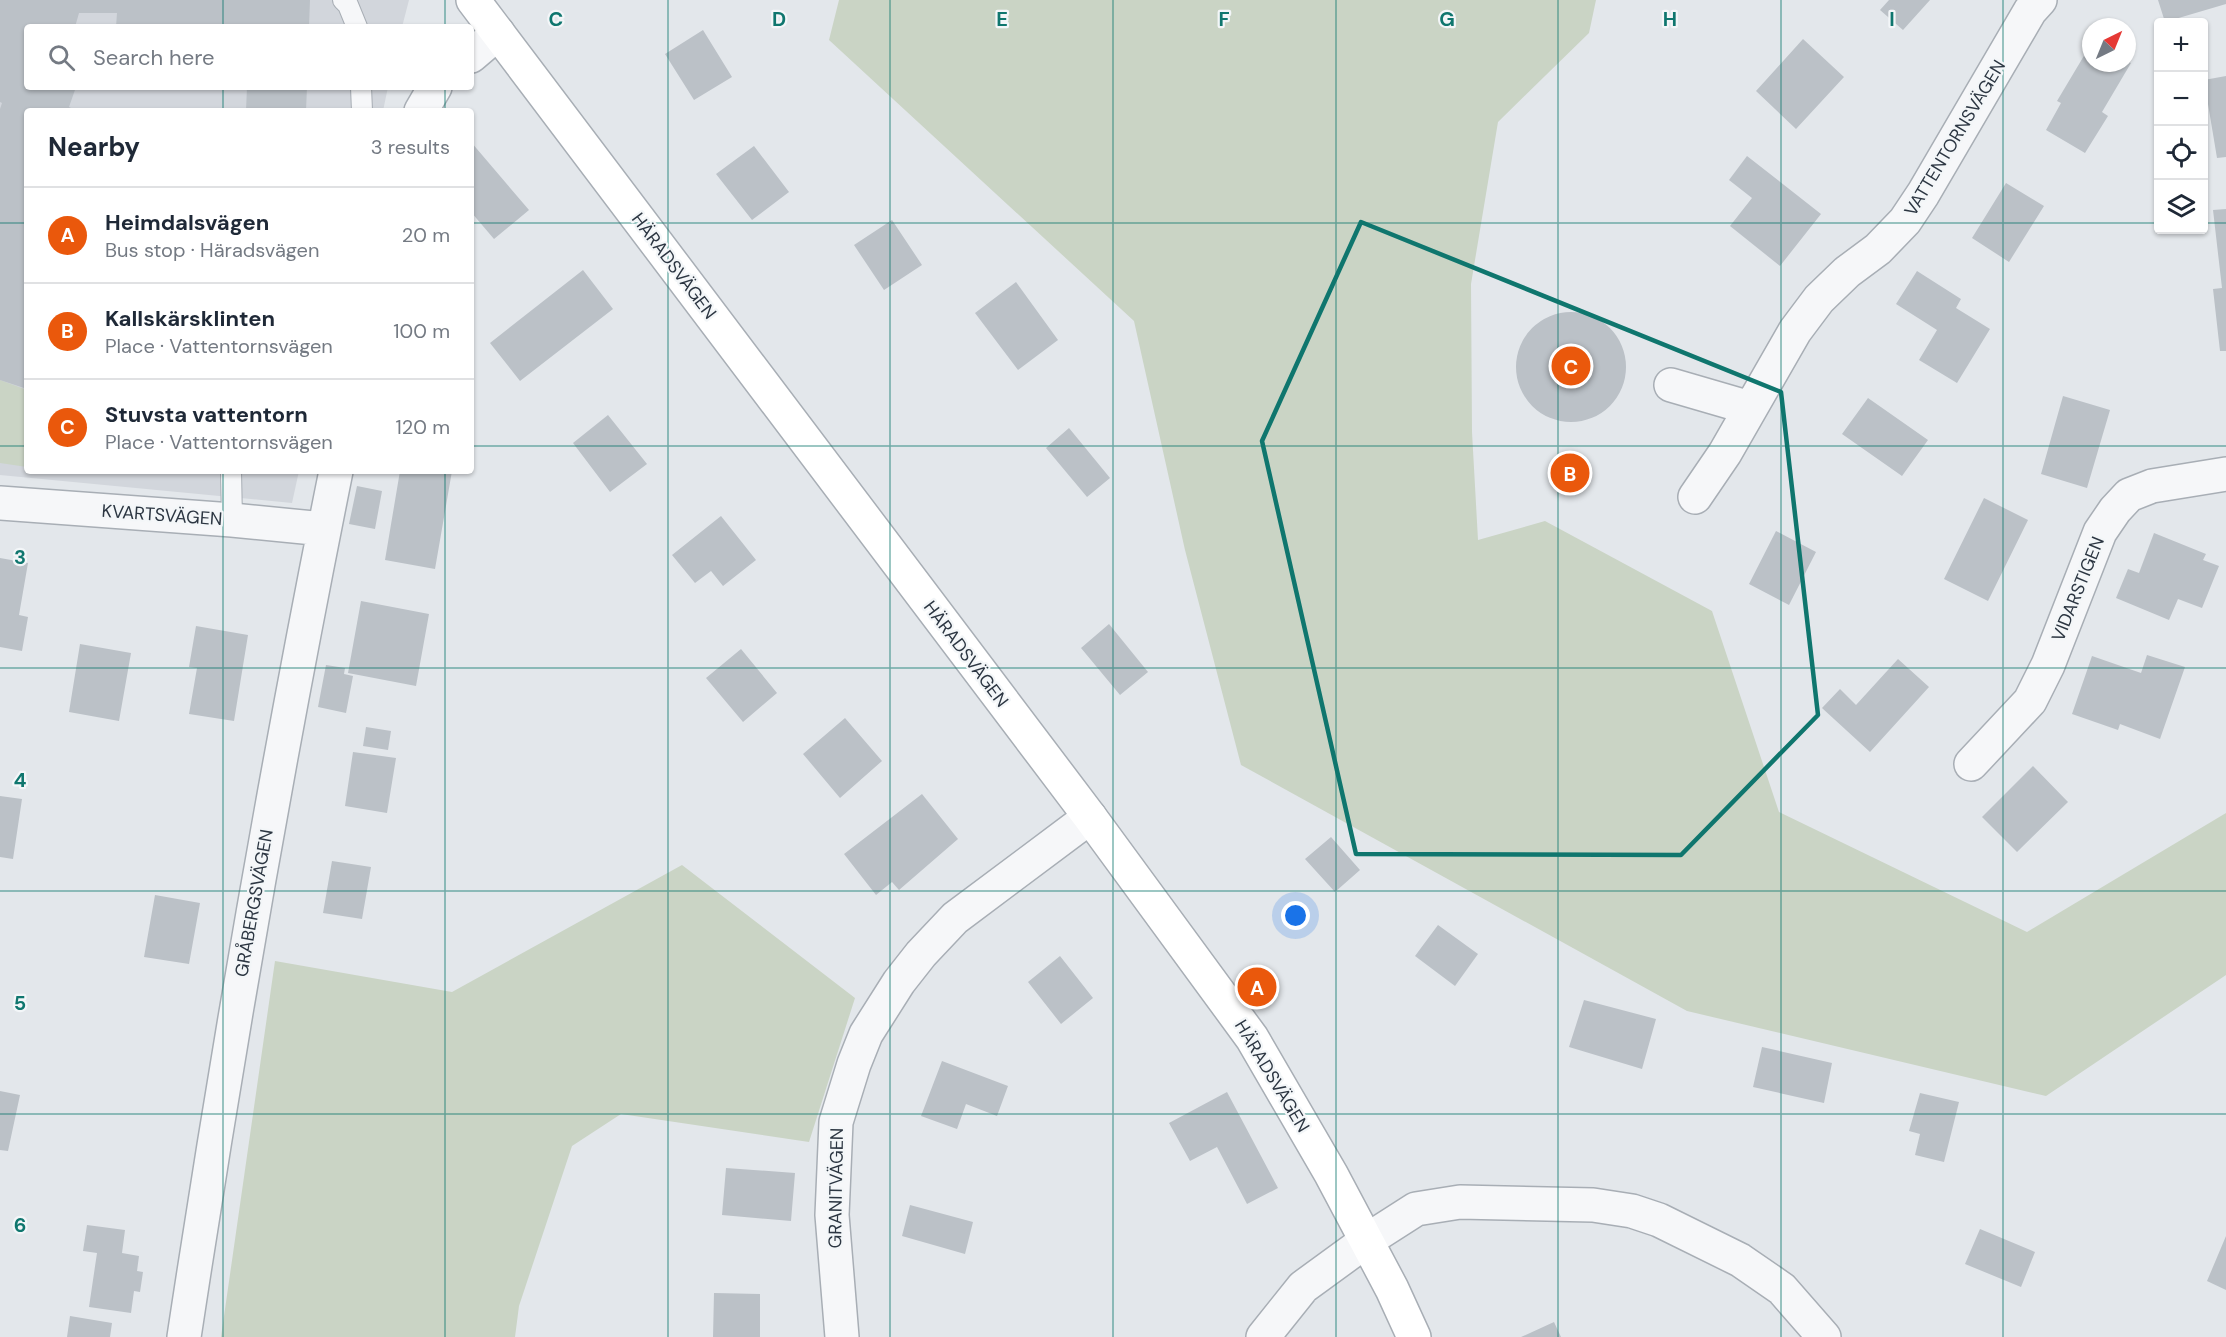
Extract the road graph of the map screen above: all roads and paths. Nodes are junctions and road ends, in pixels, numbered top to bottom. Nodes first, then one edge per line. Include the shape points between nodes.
1 (343, 0) edge
2 (473, 0) edge
3 (2040, 0) edge
4 (356, 24) edge
5 (498, 33) junction
6 (474, 53) edge
7 (361, 90) edge
8 (433, 90) edge
9 (362, 108) edge
10 (423, 108) edge
11 (1671, 385) dead end
12 (1750, 408) junction
13 (231, 474) edge
14 (335, 474) edge
15 (2226, 474) edge
16 (1695, 496) dead end
17 (0, 503) edge
18 (232, 520) junction
19 (324, 529) junction
20 (1971, 764) dead end
21 (1090, 817) junction
22 (1366, 1241) junction
23 (184, 1337) edge
24 (842, 1337) edge
25 (1263, 1337) edge
26 (1414, 1337) edge
27 (1824, 1337) edge

1 - 4 lane
2 - 5 street, HÄRADSVÄGEN
3 - 12 street, VATTENTORNSVÄGEN via 1905,221 1819,299 1795,331
5 - 6 street
5 - 21 street, HÄRADSVÄGEN
7 - 9 lane
8 - 10 street
11 - 12 street
12 - 16 street, VATTENTORNSVÄGEN
13 - 18 lane
14 - 19 street, GRÅBERGSVÄGEN
15 - 20 street, VIDARSTIGEN via 2152,486 2129,495 2115,510 2100,532 2030,701
17 - 18 street, KVARTSVÄGEN
18 - 19 street, KVARTSVÄGEN
19 - 23 street, GRÅBERGSVÄGEN via 221,1092
21 - 22 street, HÄRADSVÄGEN via 1252,1038
21 - 24 street, GRANITVÄGEN via 954,918 899,982 866,1034 836,1122 832,1215
22 - 25 street via 1303,1287
22 - 26 street, HÄRADSVÄGEN
22 - 27 street via 1416,1209 1460,1202 1593,1205 1632,1211 1740,1260 1782,1289

